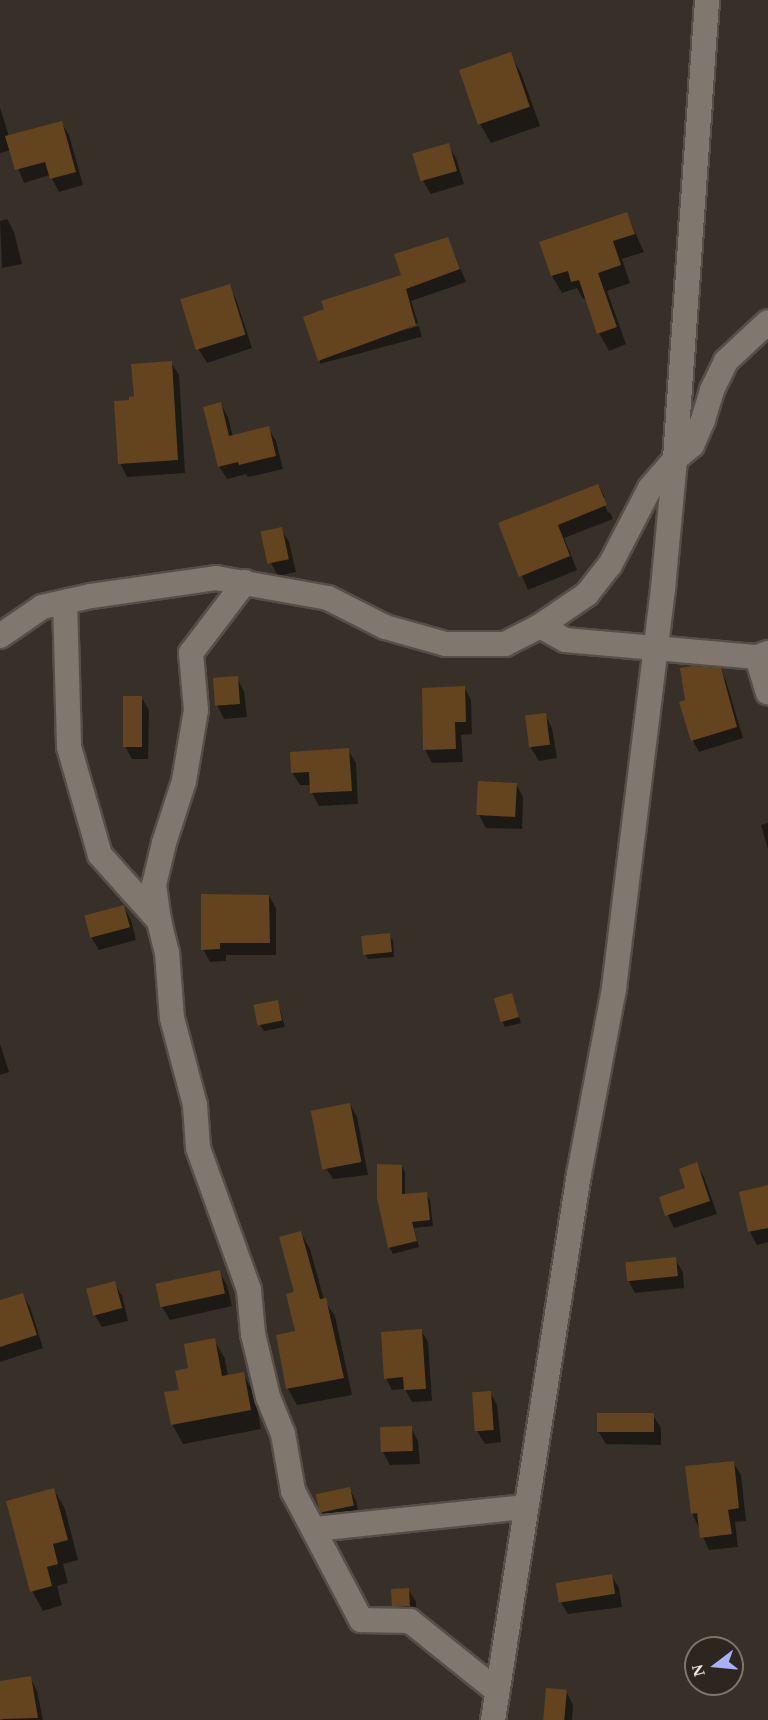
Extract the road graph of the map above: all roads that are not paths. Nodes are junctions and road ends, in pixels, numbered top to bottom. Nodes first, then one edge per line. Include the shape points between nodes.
1 (707, 0) edge
2 (768, 322) edge
3 (675, 459) junction
4 (245, 582) junction
5 (65, 602) junction
6 (540, 626) junction
7 (0, 636) edge
8 (656, 646) junction
9 (762, 655) edge
10 (768, 692) edge
11 (159, 921) junction
12 (526, 1507) junction
13 (315, 1529) junction
14 (497, 1691) junction
15 (493, 1720) edge

1 - 3 street
2 - 3 street via 726,361 692,445
3 - 6 street via 650,488 610,565 587,594
3 - 8 street
4 - 5 street via 216,578
4 - 6 street via 328,598 385,627 446,644 505,644
4 - 11 street via 191,653 196,710 184,781 154,885
5 - 7 street via 42,607
5 - 11 street via 69,747 100,855
6 - 8 street via 565,640
8 - 9 street
8 - 12 street via 614,988 579,1174
9 - 10 street
11 - 13 street via 167,952 172,1018 195,1105 198,1148 249,1290 253,1334 268,1396 283,1434 293,1491
12 - 13 street
12 - 14 street
13 - 14 street via 361,1620 410,1621
14 - 15 street

